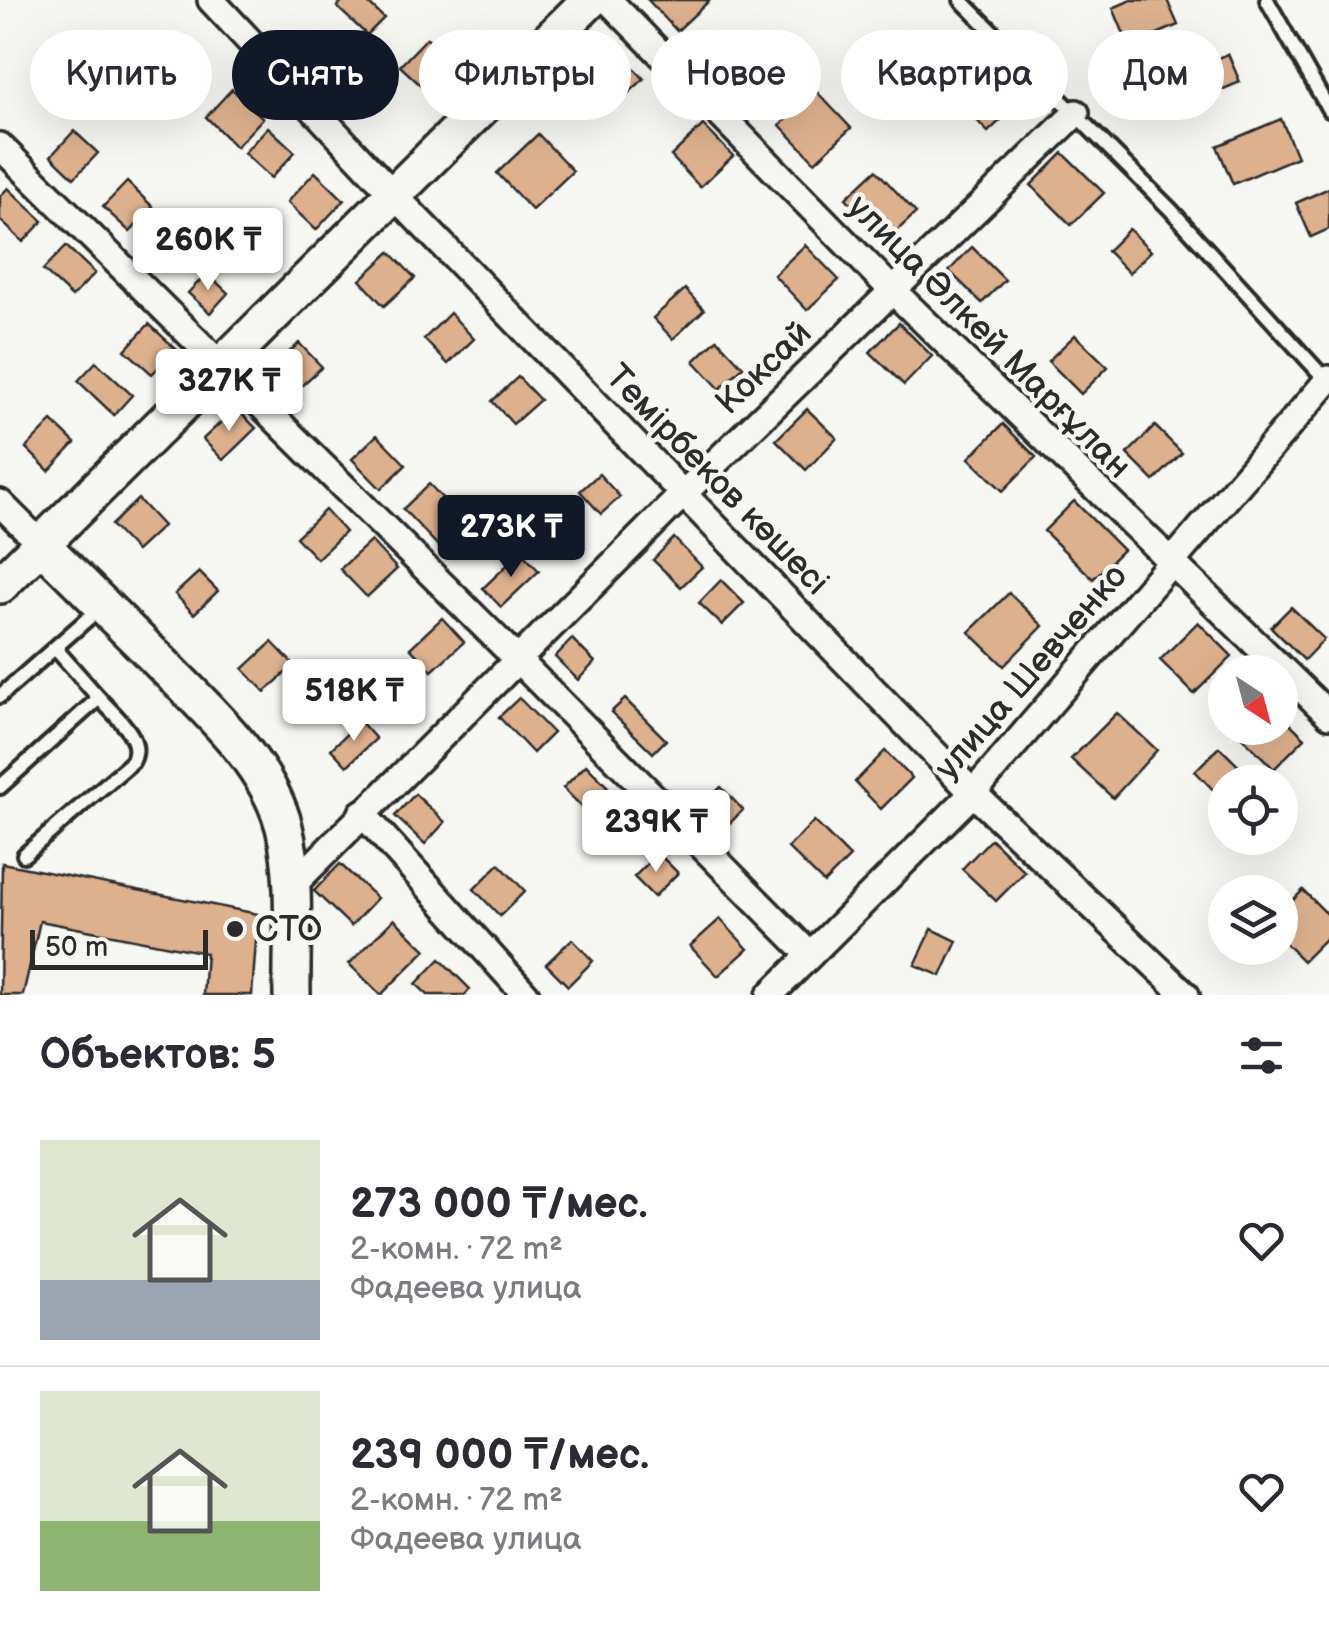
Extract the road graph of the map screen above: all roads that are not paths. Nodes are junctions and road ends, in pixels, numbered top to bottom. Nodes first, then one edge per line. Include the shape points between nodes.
1 (211, 0) edge
2 (590, 0) edge
3 (608, 0) edge
4 (961, 0) edge
5 (1267, 0) edge
6 (1329, 110) edge
7 (1076, 113) junction
8 (0, 146) edge
9 (393, 194) junction
10 (892, 291) junction
11 (223, 366) junction
12 (1328, 380) edge
13 (683, 494) junction
14 (0, 503) edge
15 (42, 545) junction
16 (1171, 563) junction
17 (0, 585) edge
18 (103, 606) junction
19 (55, 648) junction
20 (517, 659) junction
21 (0, 696) edge
22 (99, 698) junction
23 (1329, 716) edge
24 (0, 787) edge
25 (972, 793) junction
26 (362, 813) junction
27 (24, 855) dead end
28 (290, 887) junction
29 (810, 955) junction
30 (292, 995) edge
31 (526, 995) edge
32 (770, 995) edge
33 (1186, 995) edge

1 - 9 street, Темірбеков көшесі
2 - 9 street
3 - 10 street, улица Әлкей Марғұлан
4 - 7 lane
5 - 6 lane
7 - 10 street, Коксай
7 - 12 lane
8 - 11 street
9 - 11 street
9 - 13 street, Темірбеков көшесі
10 - 13 street, Коксай
10 - 16 street, улица Әлкей Марғұлан
11 - 15 street
11 - 20 street
12 - 16 street, улица Шевченко
13 - 20 street, Коксай
13 - 25 street, Темірбеков көшесі
14 - 15 street
15 - 17 street
15 - 18 street
16 - 23 street, улица Әлкей Марғұлан
16 - 25 street, улица Шевченко
18 - 19 lane
18 - 28 street via 245,753 284,826
19 - 21 lane
19 - 22 lane
20 - 26 street, Коксай
20 - 29 street
22 - 24 lane
22 - 27 lane via 136,742 136,756
25 - 29 street, улица Шевченко
25 - 33 street, Темірбеков көшесі
26 - 28 street, Коксай
26 - 31 street
28 - 30 street
29 - 32 street, улица Шевченко

